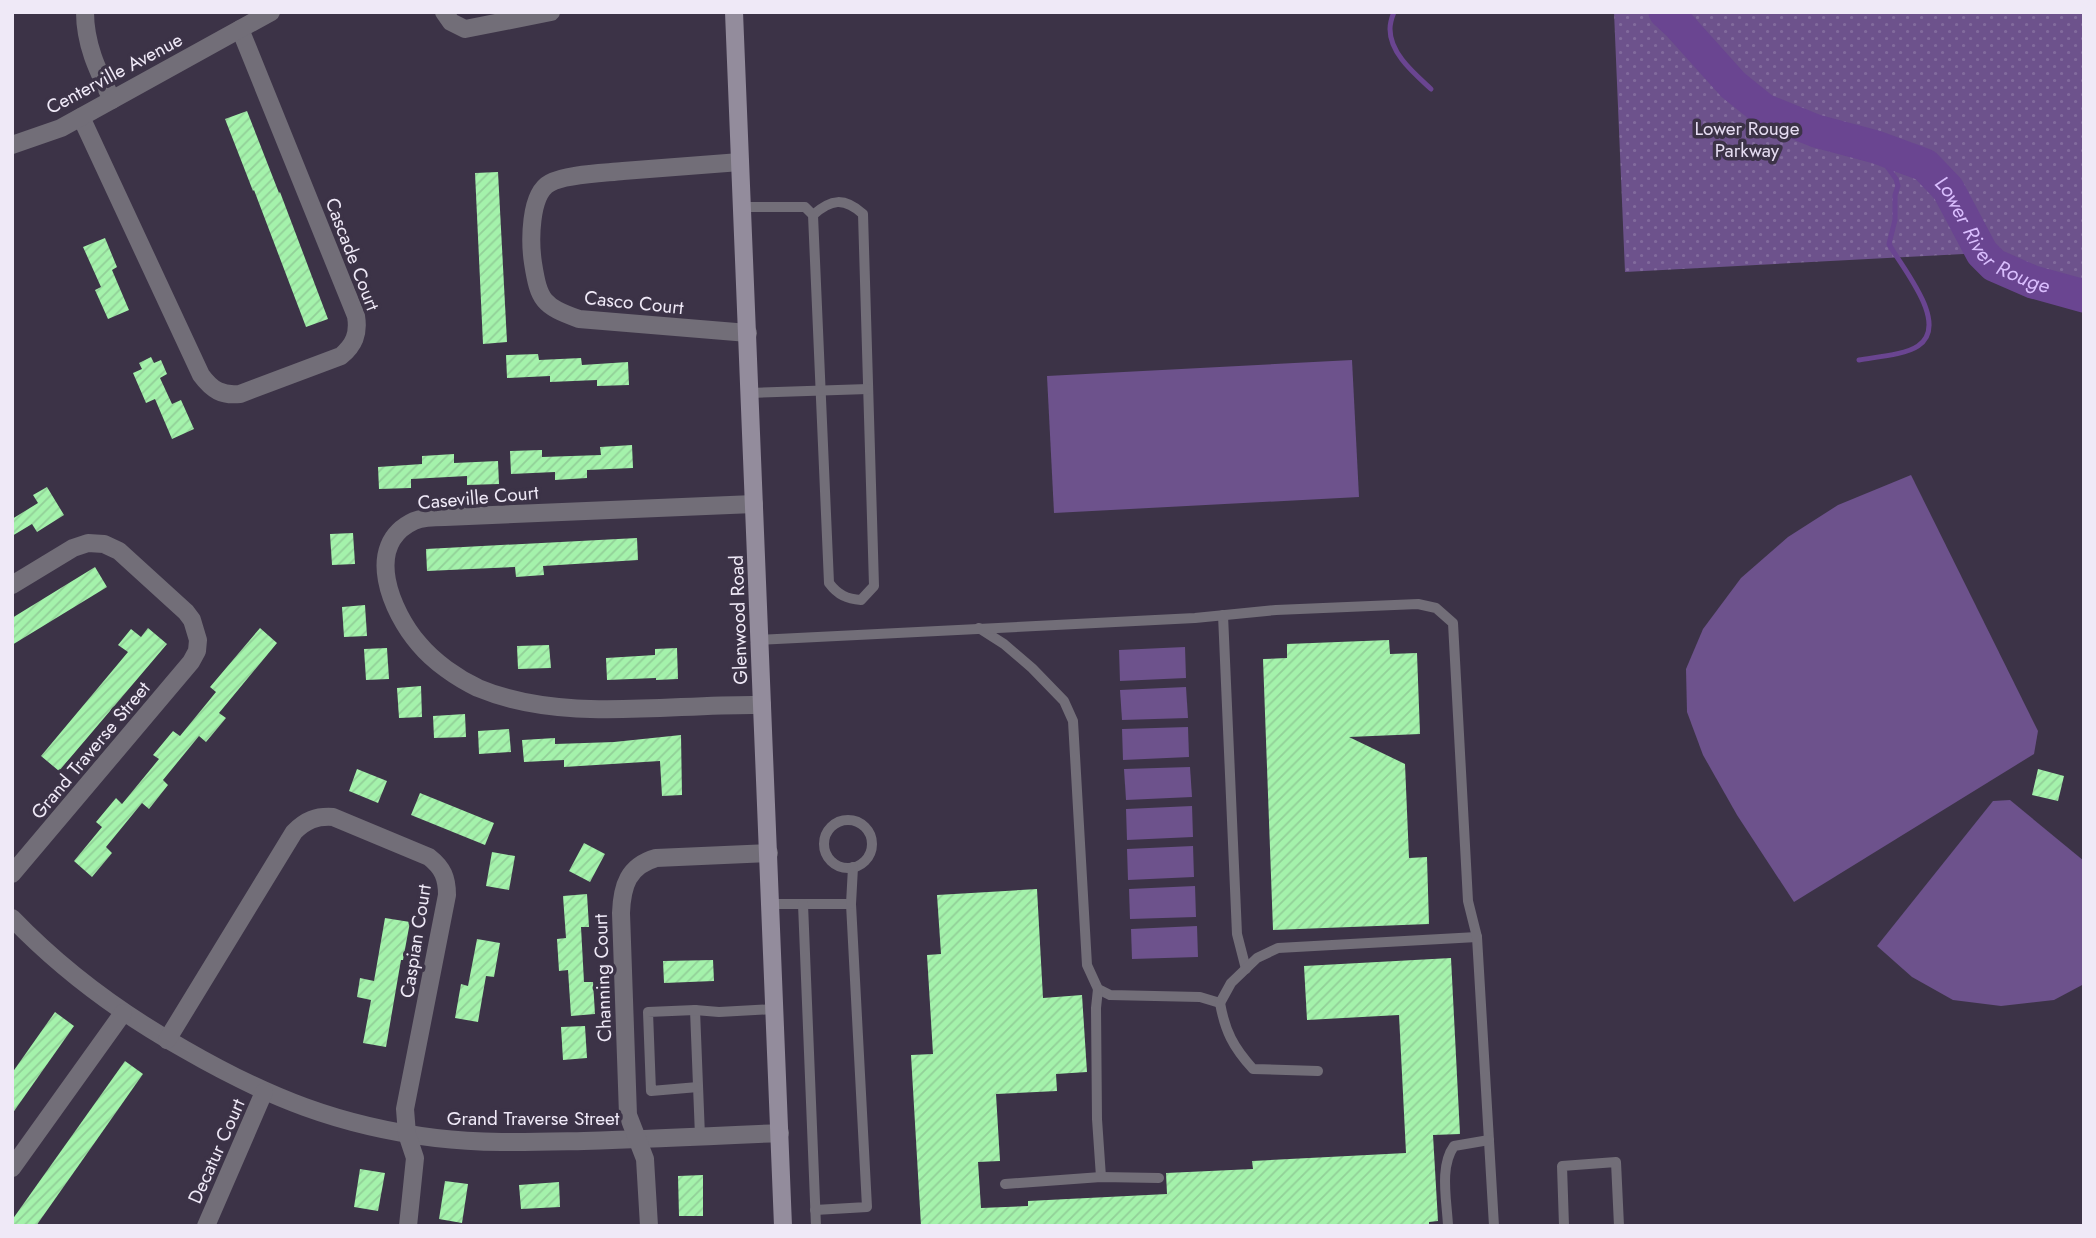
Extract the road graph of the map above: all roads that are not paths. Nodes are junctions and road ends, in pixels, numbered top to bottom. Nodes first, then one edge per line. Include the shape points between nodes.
1 (85, 12) edge
2 (271, 12) edge
3 (444, 12) edge
4 (551, 12) edge
5 (734, 12) edge
6 (240, 29) junction
7 (112, 100) junction
8 (80, 117) junction
9 (12, 145) edge
10 (740, 162) junction
11 (742, 207) junction
12 (813, 215) junction
13 (748, 333) junction
14 (868, 389) junction
15 (821, 390) junction
16 (750, 393) junction
17 (754, 504) junction
18 (12, 585) edge
19 (1223, 615) junction
20 (978, 628) junction
21 (760, 640) junction
22 (762, 705) junction
23 (769, 853) junction
24 (853, 867) junction
25 (12, 874) edge
26 (771, 904) junction
27 (803, 904) junction
28 (851, 904) junction
29 (12, 918) edge
30 (1477, 937) junction
31 (1246, 969) junction
32 (1098, 989) junction
33 (1220, 1003) junction
34 (775, 1009) junction
35 (695, 1010) junction
36 (123, 1013) junction
37 (167, 1040) junction
38 (1318, 1071) dead end
39 (698, 1087) junction
40 (264, 1093) junction
41 (780, 1133) junction
42 (407, 1134) junction
43 (700, 1136) junction
44 (639, 1139) junction
45 (1489, 1140) junction
46 (12, 1168) edge
47 (1101, 1177) junction
48 (1158, 1178) dead end
49 (1006, 1184) dead end
50 (816, 1210) junction
51 (206, 1226) edge
52 (408, 1226) edge
53 (649, 1226) edge
54 (783, 1226) edge
55 (816, 1226) edge
56 (1448, 1226) edge
57 (1493, 1226) edge
58 (1564, 1226) edge
59 (1619, 1226) edge

1 - 7 street via 90,50
2 - 6 street, Centerville Avenue
3 - 4 street via 465,29
5 - 10 street, Glenwood Road
6 - 7 street, Centerville Avenue
6 - 8 street, Cascade Court via 356,316 356,338 341,356 240,394 223,394 209,385
7 - 8 street, Centerville Avenue
8 - 9 street, Centerville Avenue
10 - 11 street, Glenwood Road
10 - 13 street, Casco Court via 584,174 549,183 538,196 531,226 532,258 543,300 557,312 579,319
11 - 12 lane via 805,207
11 - 13 street, Glenwood Road
12 - 14 lane via 835,202 851,204 863,214
12 - 15 lane
13 - 16 street, Glenwood Road
14 - 15 lane
14 - 15 lane via 874,586 861,600 848,599 829,583
15 - 16 lane
16 - 17 street, Glenwood Road
17 - 21 street, Glenwood Road
17 - 22 street, Caseville Court via 415,520 393,538 386,577 397,611 419,644 438,663 478,688 544,705 585,709
18 - 25 street, Grand Traverse Street via 73,548 104,544 119,551 186,612 197,630 197,651 191,662
19 - 20 lane
19 - 30 lane via 1418,604 1436,608 1453,623 1468,901
19 - 31 lane via 1237,934
20 - 21 lane
20 - 32 lane via 1032,668 1064,701 1073,721 1087,965
21 - 22 street, Glenwood Road
22 - 23 street, Glenwood Road
23 - 26 street, Glenwood Road
23 - 44 street, Channing Court via 656,858 639,865 626,881 621,913 628,1115
24 - 24 lane via 831,861 824,848 830,827 844,820 859,823 870,835 867,858
24 - 28 lane
26 - 27 lane
26 - 34 street, Glenwood Road
27 - 28 lane
27 - 50 lane
28 - 50 lane via 867,1207
29 - 36 street, Grand Traverse Street
30 - 31 lane via 1278,948
30 - 45 lane
31 - 33 lane
32 - 33 lane via 1110,995 1200,997
32 - 47 lane
33 - 38 lane via 1224,1026 1253,1069
34 - 35 lane
34 - 41 street, Glenwood Road
35 - 39 lane
35 - 39 lane via 648,1012 648,1025 651,1091
36 - 37 street, Grand Traverse Street
36 - 46 street
37 - 40 street, Grand Traverse Street
37 - 42 street, Caspian Court via 294,831 312,818 333,817 429,857 447,880 404,1109
39 - 43 lane
40 - 42 street, Grand Traverse Street via 328,1116
40 - 51 street, Decatur Court
41 - 43 street, Grand Traverse Street
41 - 54 street, Glenwood Road
42 - 44 street, Grand Traverse Street via 529,1143
42 - 52 street, Caspian Court via 415,1158
43 - 44 street, Grand Traverse Street
44 - 53 street, Channing Court via 645,1159
45 - 56 lane via 1454,1146 1447,1154
45 - 57 lane
47 - 48 lane
47 - 49 lane
50 - 55 lane
58 - 59 lane via 1562,1166 1616,1162

